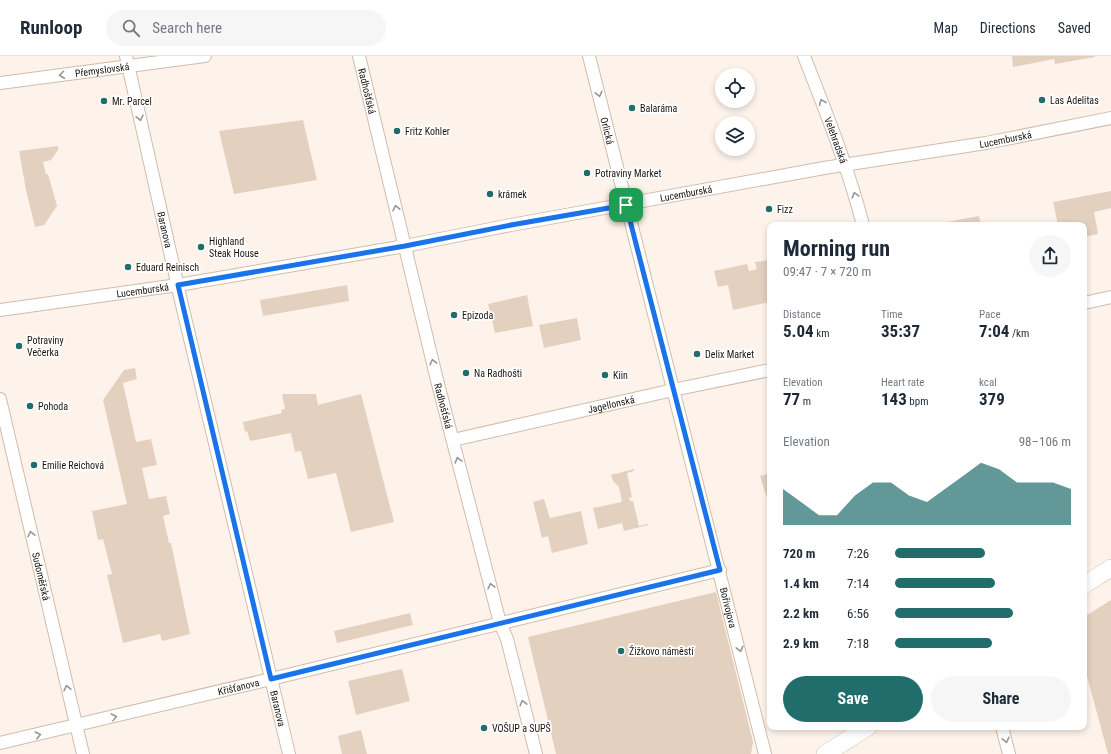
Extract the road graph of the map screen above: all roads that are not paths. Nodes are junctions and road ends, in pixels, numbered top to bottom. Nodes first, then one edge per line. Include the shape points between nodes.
1 (205, 56) edge
2 (359, 56) edge
3 (589, 56) edge
4 (804, 56) edge
5 (128, 61) edge
6 (0, 83) edge
7 (1111, 118) edge
8 (846, 165) junction
9 (626, 205) junction
10 (862, 222) edge
11 (405, 246) junction
12 (178, 285) junction
13 (1111, 297) edge
14 (1087, 302) edge
15 (0, 310) edge
16 (767, 371) edge
17 (674, 390) junction
18 (0, 398) edge
19 (453, 440) junction
20 (1111, 568) edge
21 (720, 570) junction
22 (1087, 583) edge
23 (500, 623) junction
24 (271, 679) junction
25 (76, 726) junction
26 (863, 730) edge
27 (1003, 730) edge
28 (0, 743) edge
29 (82, 754) edge
30 (289, 754) edge
31 (536, 754) edge
32 (765, 754) edge
33 (826, 754) edge
34 (1009, 754) edge

1 - 5 street, Přemyslovská
11 -> 2 street, Radhošťská
3 -> 9 street, Orlická
8 -> 4 street, Velehradská
5 -> 6 street, Přemyslovská
5 -> 12 street, Baranova
7 - 8 street, Lucemburská via 986,143
8 - 9 street, Lucemburská
10 -> 8 street, Velehradská
9 - 11 street, Lucemburská
9 - 17 street, Bořivojova
11 - 12 street, Lucemburská
19 -> 11 street, Radhošťská
12 - 15 street, Lucemburská
12 - 24 street, Baranova
13 - 14 street
16 - 17 street, Jagellonská
17 - 19 street, Jagellonská
17 - 21 street, Bořivojova
25 -> 18 street, Sudoměřská
23 -> 19 street, Radhošťská
20 - 22 street
21 - 23 street
21 -> 32 street, Bořivojova
23 - 24 street, Křišťanova
31 -> 23 street, Radhošťská via 507,639
25 -> 24 street, Křišťanova
24 - 30 street, Baranova
28 -> 25 street, Křišťanova
25 - 29 street, Sudoměřská
26 - 33 street
27 -> 34 street

